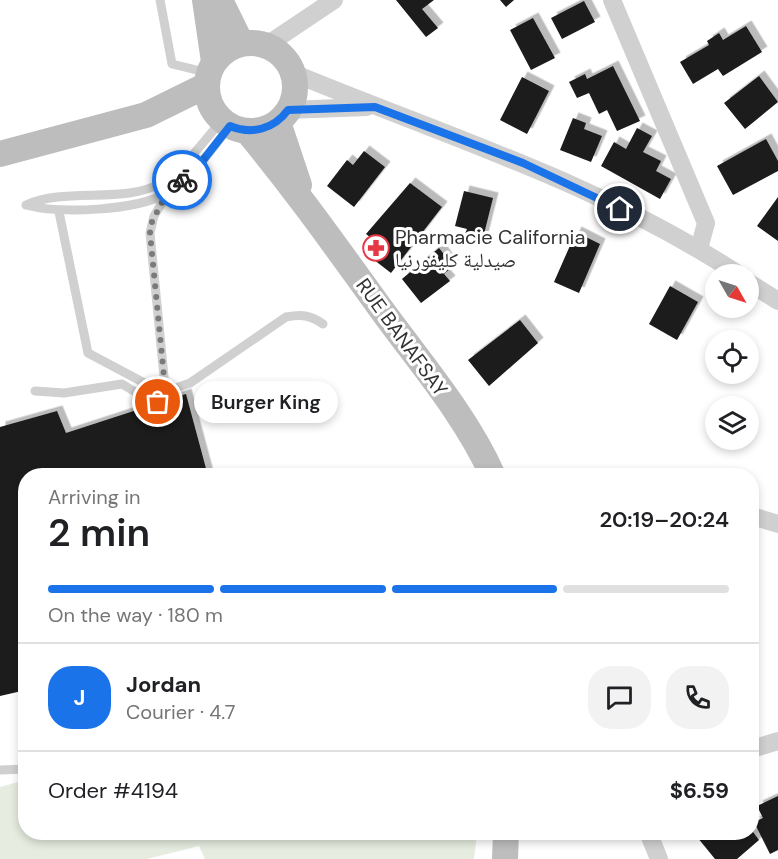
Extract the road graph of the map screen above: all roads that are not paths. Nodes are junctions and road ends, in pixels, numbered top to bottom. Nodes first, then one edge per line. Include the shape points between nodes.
1 (160, 0) edge
2 (205, 0) edge
3 (220, 0) edge
4 (334, 0) edge
5 (612, 0) edge
6 (241, 44) junction
7 (267, 45) junction
8 (293, 73) junction
9 (210, 74) junction
10 (375, 107) junction
11 (146, 115) junction
12 (283, 116) junction
13 (229, 123) junction
14 (0, 154) edge
15 (168, 193) junction
16 (306, 202) junction
17 (59, 212) junction
18 (699, 249) junction
19 (722, 264) edge
20 (759, 289) edge
21 (778, 301) edge
22 (323, 324) dead end
23 (35, 391) dead end
24 (489, 468) edge
25 (759, 518) edge
26 (778, 524) edge
27 (778, 741) edge
28 (759, 747) edge
29 (18, 769) edge
30 (0, 770) edge
31 (506, 840) edge
32 (651, 840) edge
33 (505, 859) edge
34 (659, 859) edge

1 - 9 lane via 172,64
2 - 9 main road
3 - 6 main road
4 - 7 street
5 - 18 street via 706,223
6 - 7 main road
6 - 9 main road via 226,50
7 - 8 main road via 287,61
8 - 10 street
8 - 12 main road via 295,85
9 - 11 main road
9 - 13 main road via 209,101
10 - 12 street
10 - 18 street via 523,163
11 - 13 main road
11 - 14 main road
12 - 13 main road via 263,129
12 - 16 main road, RUE BANAFSAY
13 - 15 lane via 200,164
13 - 16 main road, RUE BANAFSAY
13 - 17 lane via 160,184 135,191 41,198 26,205
15 - 17 lane via 142,203
15 - 23 lane via 154,216 150,233 163,398 152,402 122,384 64,393
16 - 24 main road, RUE BANAFSAY via 465,424
17 - 22 lane, bridge via 88,353 152,387 170,390 190,383 286,317 299,314
18 - 19 street
20 - 21 street
25 - 26 street
27 - 28 street
29 - 30 lane
31 - 33 main road
32 - 34 street

